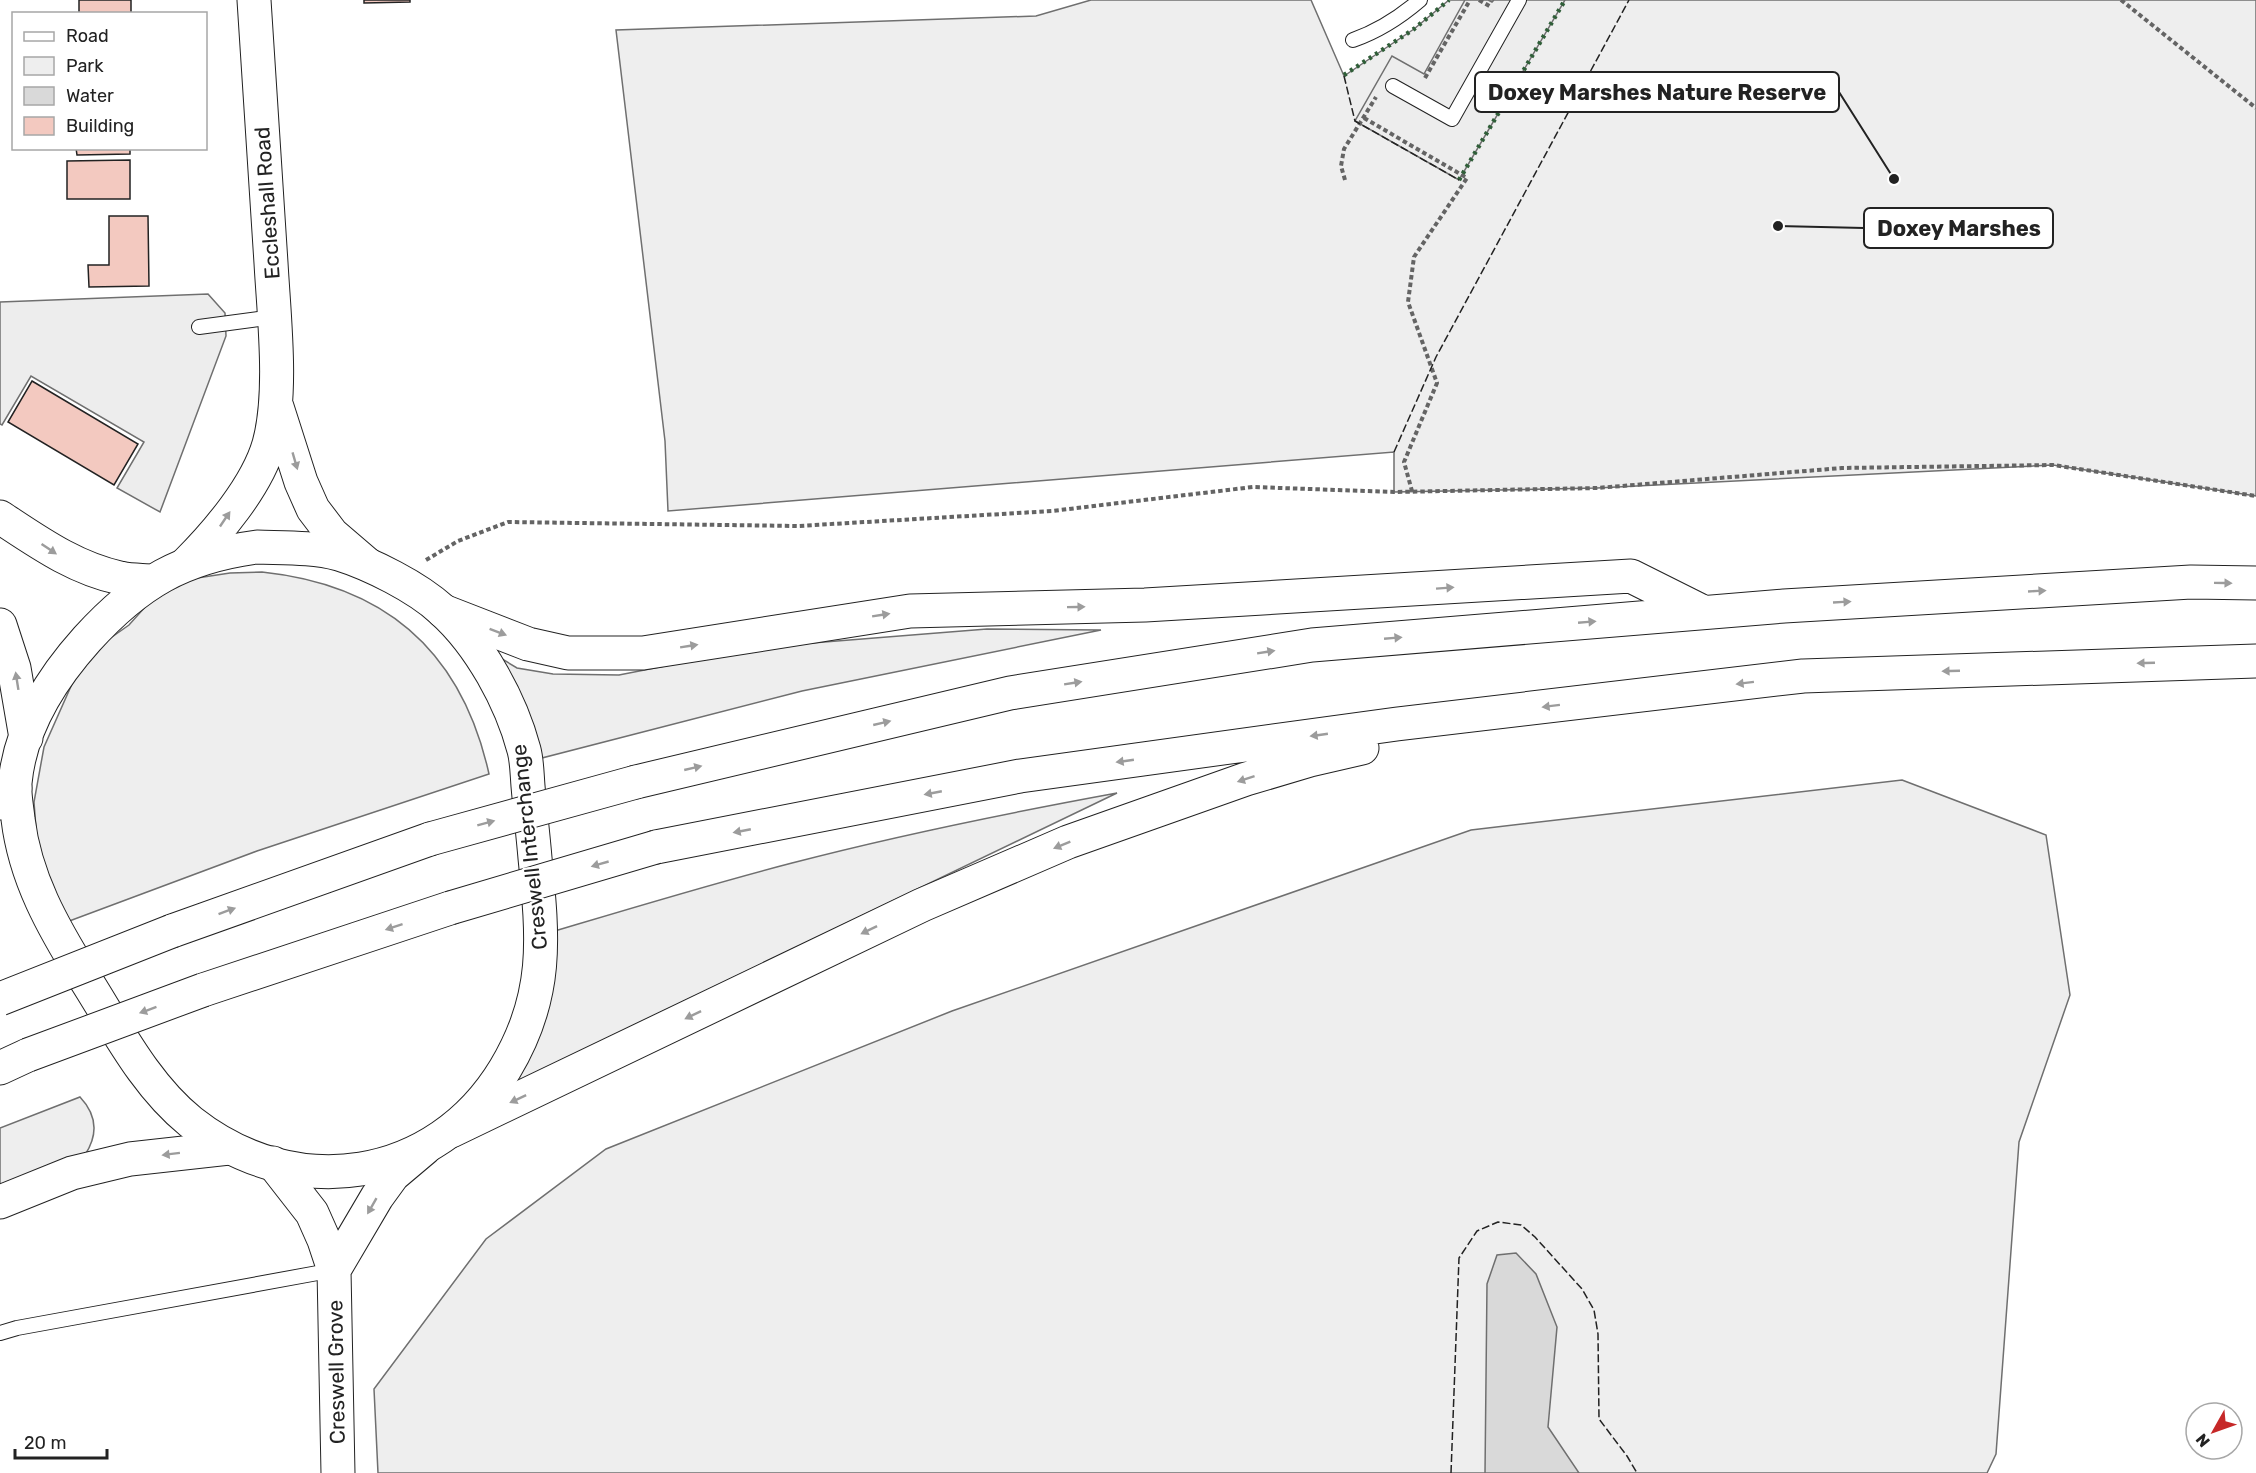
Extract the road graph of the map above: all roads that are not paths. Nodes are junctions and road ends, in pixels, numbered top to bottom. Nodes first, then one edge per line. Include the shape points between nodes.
1 (254, 0) edge
2 (1420, 0) edge
3 (1519, 0) edge
4 (1353, 40) dead end
5 (1393, 86) dead end
6 (274, 317) junction
7 (199, 327) dead end
8 (276, 406) junction
9 (0, 517) edge
10 (187, 563) junction
11 (382, 573) junction
12 (153, 581) junction
13 (2256, 583) edge
14 (443, 610) junction
15 (1704, 612) junction
16 (0, 625) edge
17 (2256, 661) edge
18 (1397, 724) junction
19 (26, 738) junction
20 (7, 796) edge
21 (0, 999) edge
22 (14, 1061) edge
23 (438, 1139) junction
24 (230, 1148) junction
25 (273, 1163) junction
26 (0, 1202) edge
27 (334, 1270) junction
28 (0, 1333) edge
29 (338, 1473) edge

1 - 6 main road, Eccleshall Road
2 - 4 lane via 1374,33
3 - 5 lane via 1452,119
6 - 7 lane
6 - 8 main road, Eccleshall Road
10 -> 8 main road, Eccleshall Road via 215,535 254,478 269,445
8 -> 11 main road, Eccleshall Road via 313,509 332,534
9 -> 12 main road via 77,564 122,579
10 - 11 main road, Creswell Interchange via 257,547 301,548 338,554
10 - 12 main road, Creswell Interchange
11 - 14 main road, Creswell Interchange
12 - 19 main road, Creswell Interchange via 102,622 77,650 39,705
15 -> 13 main road via 2191,582
14 -> 15 main road via 528,644 568,653 643,653 910,610 1145,605 1631,576
14 - 23 main road, Creswell Interchange via 491,674 509,708 525,753 542,927 537,994 515,1050 499,1078 470,1114
21 -> 15 main road, bridge via 172,931 430,839 636,782 1010,693 1335,643
19 -> 16 main road via 14,668
17 -> 18 main road via 1803,676
18 -> 22 main road, bridge via 1020,776 656,847 450,908 203,990
18 -> 23 main road via 1367,747 1205,793 1020,862 922,905
19 - 20 main road, Creswell Interchange
20 - 24 main road, Creswell Interchange via 25,861 44,910 65,947 152,1084 190,1121
23 - 25 main road, Creswell Interchange via 392,1162 360,1170 303,1170
23 -> 27 main road, Creswell Grove via 393,1175
24 - 25 main road, Creswell Interchange
24 -> 26 main road via 130,1159 72,1173
25 - 27 main road, Creswell Grove via 312,1213
27 - 28 lane
27 - 29 main road, Creswell Grove

